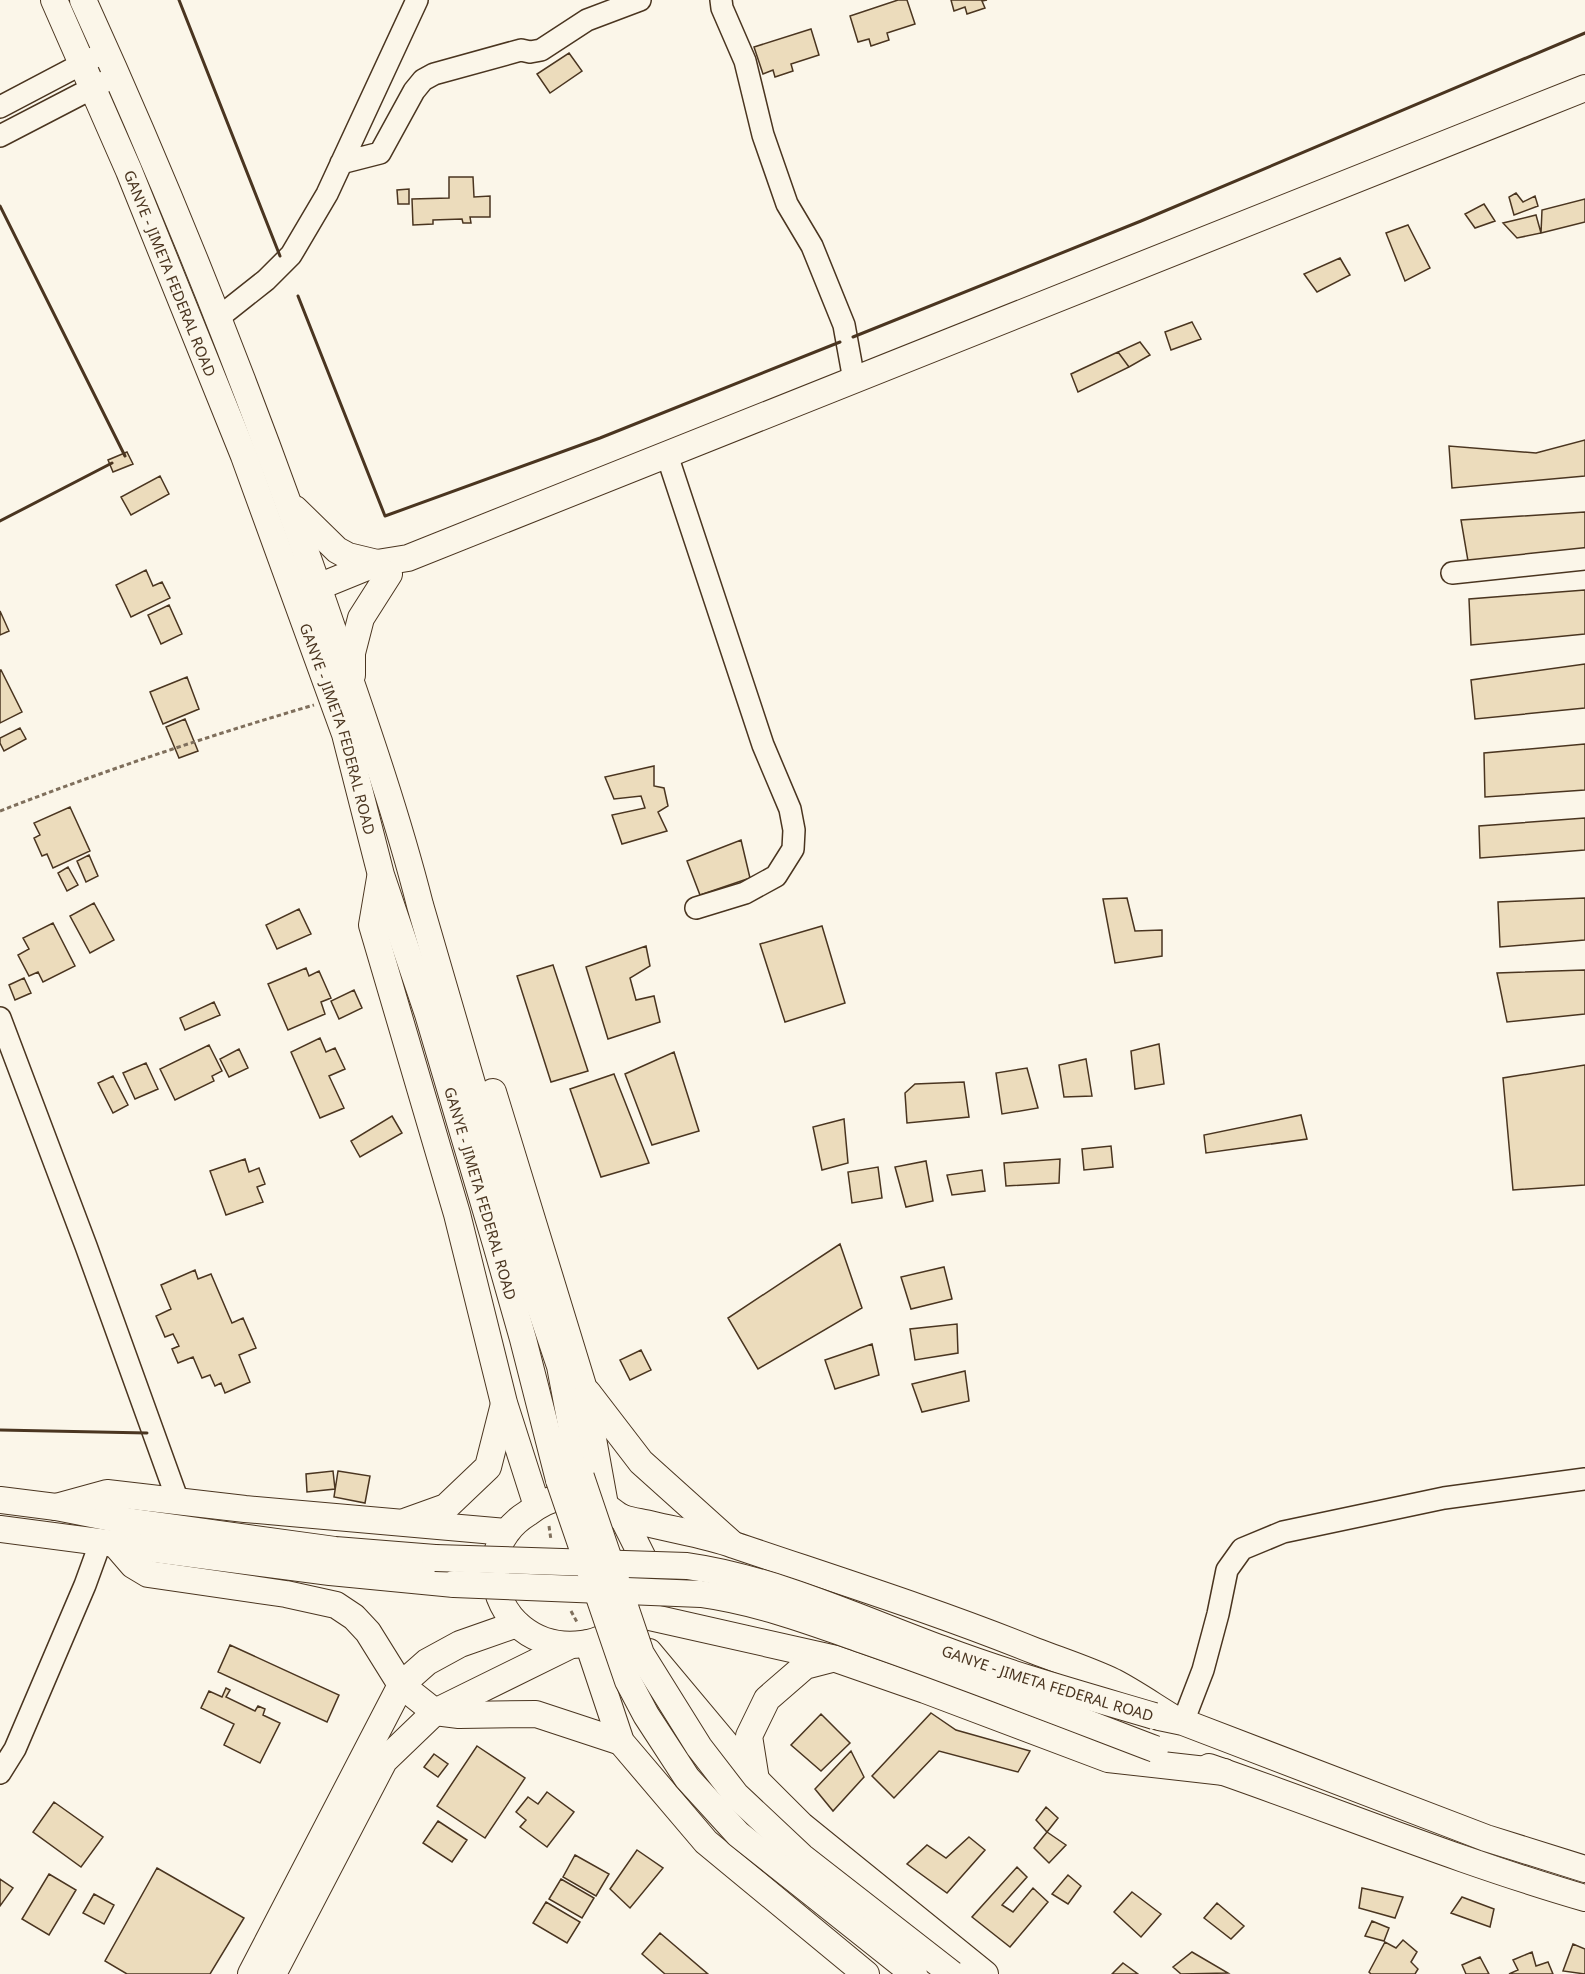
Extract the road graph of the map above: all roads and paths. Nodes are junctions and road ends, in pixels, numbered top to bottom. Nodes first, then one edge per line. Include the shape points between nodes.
1 (54, 0) edge
2 (83, 0) edge
3 (417, 0) edge
4 (640, 0) edge
5 (721, 0) edge
6 (107, 52) junction
7 (82, 62) junction
8 (118, 76) junction
9 (92, 88) junction
10 (1585, 88) edge
11 (0, 107) edge
12 (0, 136) edge
13 (341, 163) junction
14 (218, 318) junction
15 (854, 380) junction
16 (667, 454) junction
17 (289, 502) junction
18 (1585, 560) edge
19 (383, 569) junction
20 (1452, 573) dead end
21 (320, 594) junction
22 (342, 692) junction
23 (0, 811) edge
24 (409, 864) junction
25 (381, 875) junction
26 (696, 908) dead end
27 (0, 1018) edge
28 (584, 1389) junction
29 (504, 1403) junction
30 (570, 1478) junction
31 (1585, 1479) edge
32 (0, 1500) edge
33 (178, 1501) junction
34 (537, 1506) junction
35 (56, 1507) junction
36 (614, 1511) junction
37 (400, 1524) junction
38 (0, 1529) edge
39 (506, 1532) junction
40 (107, 1542) junction
41 (732, 1544) junction
42 (569, 1606) dead end
43 (628, 1617) junction
44 (517, 1624) junction
45 (578, 1644) junction
46 (836, 1659) junction
47 (401, 1685) junction
48 (435, 1712) junction
49 (1171, 1719) junction
50 (621, 1742) junction
51 (1224, 1772) junction
52 (0, 1773) edge
53 (756, 1780) junction
54 (1585, 1869) edge
55 (1585, 1898) edge
56 (251, 1974) edge
57 (273, 1974) edge
58 (866, 1974) edge
59 (914, 1974) edge
60 (952, 1974) edge
61 (985, 1974) edge

1 - 7 main road, GANYE - JIMETA FEDERAL ROAD
2 - 6 main road, GANYE - JIMETA FEDERAL ROAD
3 - 13 street
4 - 13 street via 587,20 541,50 521,50 434,74 414,91 380,153
5 - 15 street via 745,61 763,135 788,204 812,246 844,325
6 - 7 street
6 - 8 main road, GANYE - JIMETA FEDERAL ROAD
7 - 9 main road, GANYE - JIMETA FEDERAL ROAD
7 - 11 street
8 - 9 street
8 - 14 main road, GANYE - JIMETA FEDERAL ROAD
9 - 12 street
9 - 22 main road, GANYE - JIMETA FEDERAL ROAD
10 - 15 main road
13 - 14 street via 291,255
14 - 17 main road, GANYE - JIMETA FEDERAL ROAD
15 - 16 main road
16 - 19 main road
16 - 26 street via 794,830 792,849 776,876 745,893
17 - 19 main road via 337,550
17 - 21 main road, GANYE - JIMETA FEDERAL ROAD
18 - 20 street
19 - 21 main road via 339,596
19 - 22 main road via 361,618
21 - 22 main road, GANYE - JIMETA FEDERAL ROAD
22 - 23 path
22 - 24 main road, GANYE - JIMETA FEDERAL ROAD
22 - 25 main road, GANYE - JIMETA FEDERAL ROAD via 345,734
24 - 28 main road via 438,917
24 - 30 main road, GANYE - JIMETA FEDERAL ROAD via 517,1238 560,1366
25 - 29 main road via 372,925 457,1214
25 - 30 main road, GANYE - JIMETA FEDERAL ROAD via 428,1014 523,1339
27 - 33 street
28 - 36 main road
28 - 41 main road via 641,1462
29 - 34 main road
29 - 37 main road via 488,1467 446,1507
30 - 59 main road, bridge via 628,1681 687,1778 738,1833
30 - 60 main road, bridge via 641,1654 699,1747 736,1795 802,1857
31 - 49 street via 1433,1501 1282,1532 1242,1549 1227,1569 1203,1670
32 - 35 main road, GANYE - JIMETA FEDERAL ROAD
33 - 35 main road via 107,1493
33 - 37 main road
34 - 36 main road via 566,1496 586,1498
34 - 39 main road
35 - 49 main road, GANYE - JIMETA FEDERAL ROAD, bridge via 132,1522 335,1550 717,1570 787,1591 994,1668
36 - 41 main road
36 - 43 main road via 644,1560 643,1587
37 - 39 main road
38 - 40 main road, GANYE - JIMETA FEDERAL ROAD
39 - 44 main road via 496,1558 495,1579 505,1610
40 - 47 main road via 148,1574 336,1605 368,1632
40 - 51 main road, GANYE - JIMETA FEDERAL ROAD, bridge via 454,1584 701,1594 735,1599 893,1650
40 - 52 street via 15,1749
41 - 49 main road via 960,1621 1114,1683
42 - 45 path
43 - 45 main road via 601,1639
43 - 46 main road
43 - 53 main road
44 - 45 main road via 550,1643
44 - 47 main road via 460,1644 427,1662
45 - 48 main road
45 - 50 main road
46 - 51 main road via 1108,1759
46 - 53 main road via 805,1666 767,1699 749,1736
47 - 48 main road
47 - 56 main road
48 - 50 main road via 536,1714
48 - 57 main road via 384,1761
49 - 54 main road, GANYE - JIMETA FEDERAL ROAD via 1486,1838
50 - 58 main road via 706,1842
51 - 55 main road, GANYE - JIMETA FEDERAL ROAD via 1520,1880
53 - 61 main road via 801,1825

